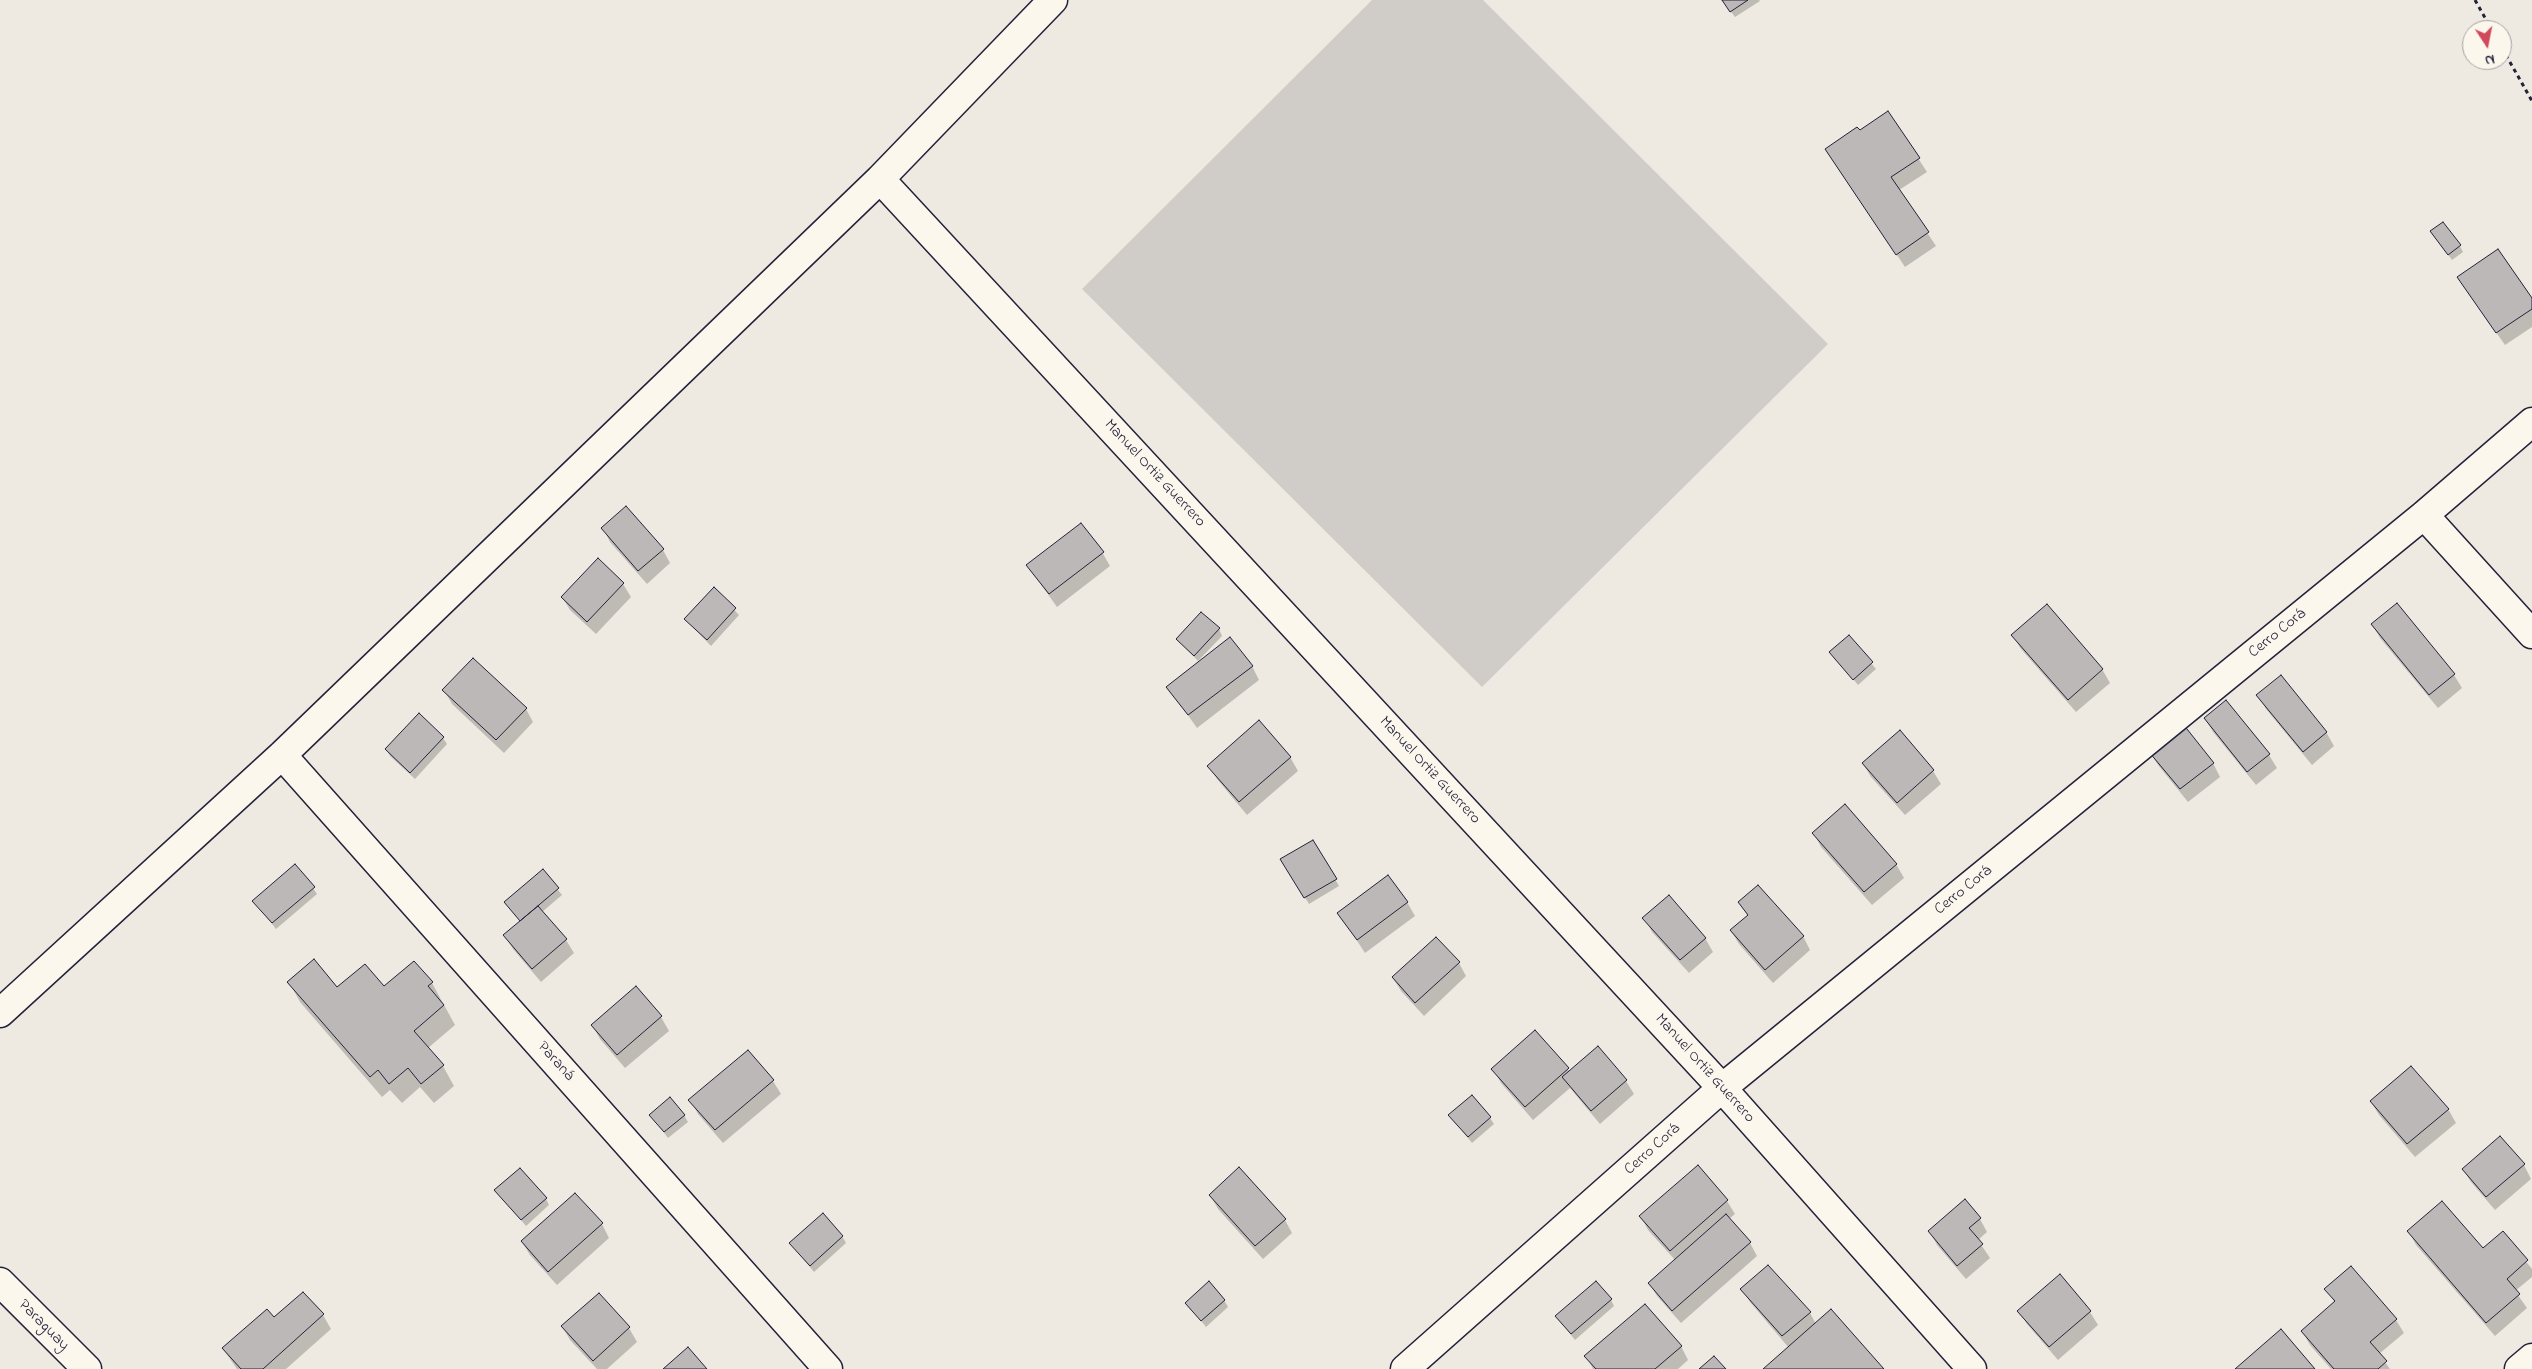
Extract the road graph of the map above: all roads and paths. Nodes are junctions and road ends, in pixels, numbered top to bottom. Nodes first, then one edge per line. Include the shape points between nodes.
1 (1054, 0) edge
2 (2475, 0) edge
3 (2486, 20) edge
4 (2512, 66) edge
5 (2532, 102) edge
6 (880, 179) junction
7 (2532, 422) edge
8 (2424, 515) junction
9 (2532, 634) edge
10 (282, 755) junction
11 (0, 1013) edge
12 (1722, 1088) junction
13 (0, 1282) edge
14 (2532, 1358) edge
15 (87, 1369) edge
16 (828, 1369) edge
17 (1405, 1369) edge
18 (1972, 1369) edge
19 (2519, 1369) edge

1 - 6 street
2 - 3 path
4 - 5 path
6 - 10 street
6 - 12 street, Manuel Ortiz Guerrero
7 - 8 street, Cerro Corá
8 - 9 street
8 - 12 street, Cerro Corá
10 - 11 street
10 - 16 street, Paraná
12 - 17 street, Cerro Corá
12 - 18 street, Manuel Ortiz Guerrero
13 - 15 street, Paraguay
14 - 19 street

